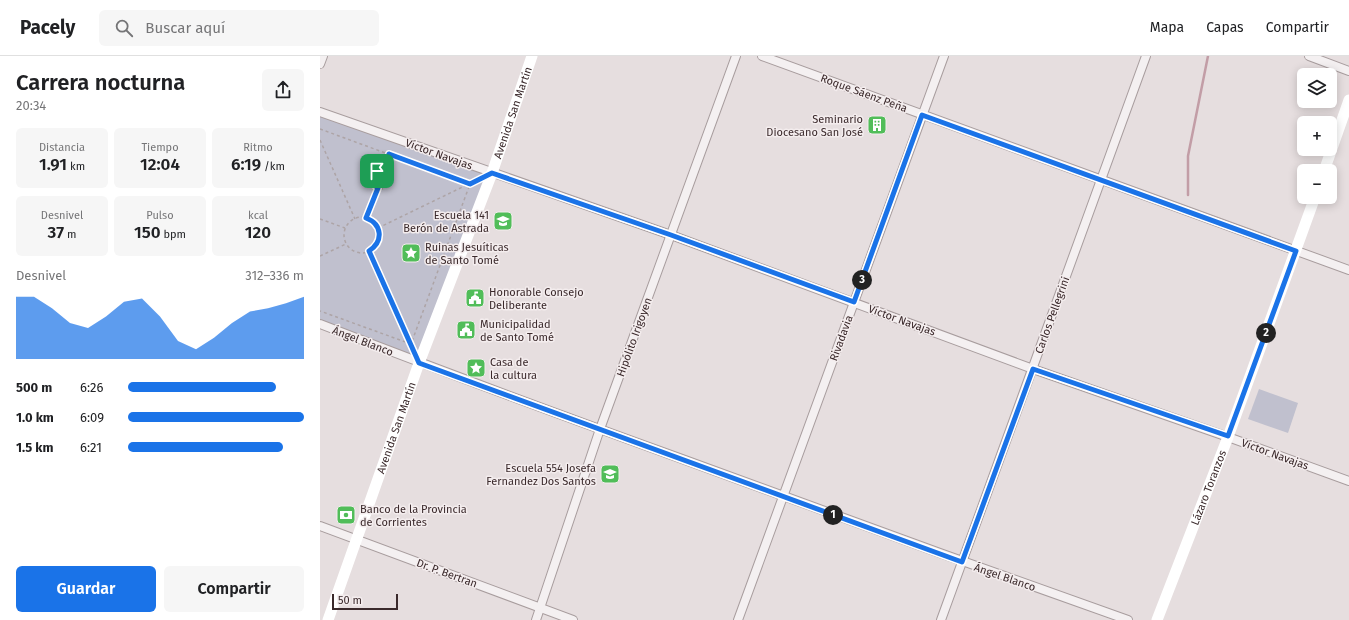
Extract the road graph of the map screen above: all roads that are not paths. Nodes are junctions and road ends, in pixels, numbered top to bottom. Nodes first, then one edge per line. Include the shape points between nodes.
1 (323, 56) edge
2 (532, 56) edge
3 (736, 56) edge
4 (762, 56) edge
5 (944, 56) edge
6 (1146, 56) edge
7 (1309, 56) edge
8 (320, 64) edge
9 (1349, 71) edge
10 (1349, 100) edge
11 (320, 112) edge
12 (922, 115) junction
13 (1326, 164) edge
14 (492, 173) junction
15 (1101, 180) junction
16 (1313, 204) edge
17 (671, 235) junction
18 (1296, 251) junction
19 (1349, 270) edge
20 (854, 302) junction
21 (320, 324) edge
22 (419, 363) junction
23 (1033, 369) junction
24 (600, 429) junction
25 (1228, 436) junction
26 (1349, 481) edge
27 (783, 496) junction
28 (320, 526) edge
29 (357, 540) junction
30 (962, 562) junction
31 (541, 607) junction
32 (328, 620) edge
33 (536, 620) edge
34 (573, 620) edge
35 (738, 620) edge
36 (941, 620) edge
37 (1128, 620) edge
38 (1157, 620) edge

1 - 8 street
2 - 14 main road, Avenida San Martín
3 - 17 street, Hipólito Irigoyen
4 - 12 street, Roque Sáenz Peña
5 - 12 street, Rivadavia
6 - 15 street, Carlos Pellegrini
7 - 9 street
10 - 13 main road
11 - 14 street, Víctor Navajas
12 - 15 street, Roque Sáenz Peña
12 - 20 street, Rivadavia
14 - 17 street, Víctor Navajas
14 - 22 main road, Avenida San Martín
15 - 18 street, Roque Sáenz Peña
15 - 23 street, Carlos Pellegrini
16 - 18 main road, Lázaro Toranzos
17 - 20 street, Víctor Navajas
17 - 24 street, Hipólito Irigoyen
18 - 19 street, Roque Sáenz Peña
18 - 25 main road, Lázaro Toranzos
20 - 23 street, Víctor Navajas
20 - 27 street, Rivadavia
21 - 22 street, Ángel Blanco
22 - 24 street, Ángel Blanco
22 - 29 main road, Avenida San Martín
23 - 25 street, Víctor Navajas
23 - 30 street, Carlos Pellegrini
24 - 27 street, Ángel Blanco
24 - 31 street, Hipólito Irigoyen
25 - 26 street, Víctor Navajas
25 - 38 main road, Lázaro Toranzos
27 - 30 street, Ángel Blanco
27 - 35 street, Rivadavia
28 - 29 street, Dr. P. Bertran
29 - 31 street, Dr. P. Bertran
29 - 32 main road, Avenida San Martín
30 - 36 street, Carlos Pellegrini
30 - 37 street, Ángel Blanco
31 - 33 street, Hipólito Irigoyen
31 - 34 street, Dr. P. Bertran

